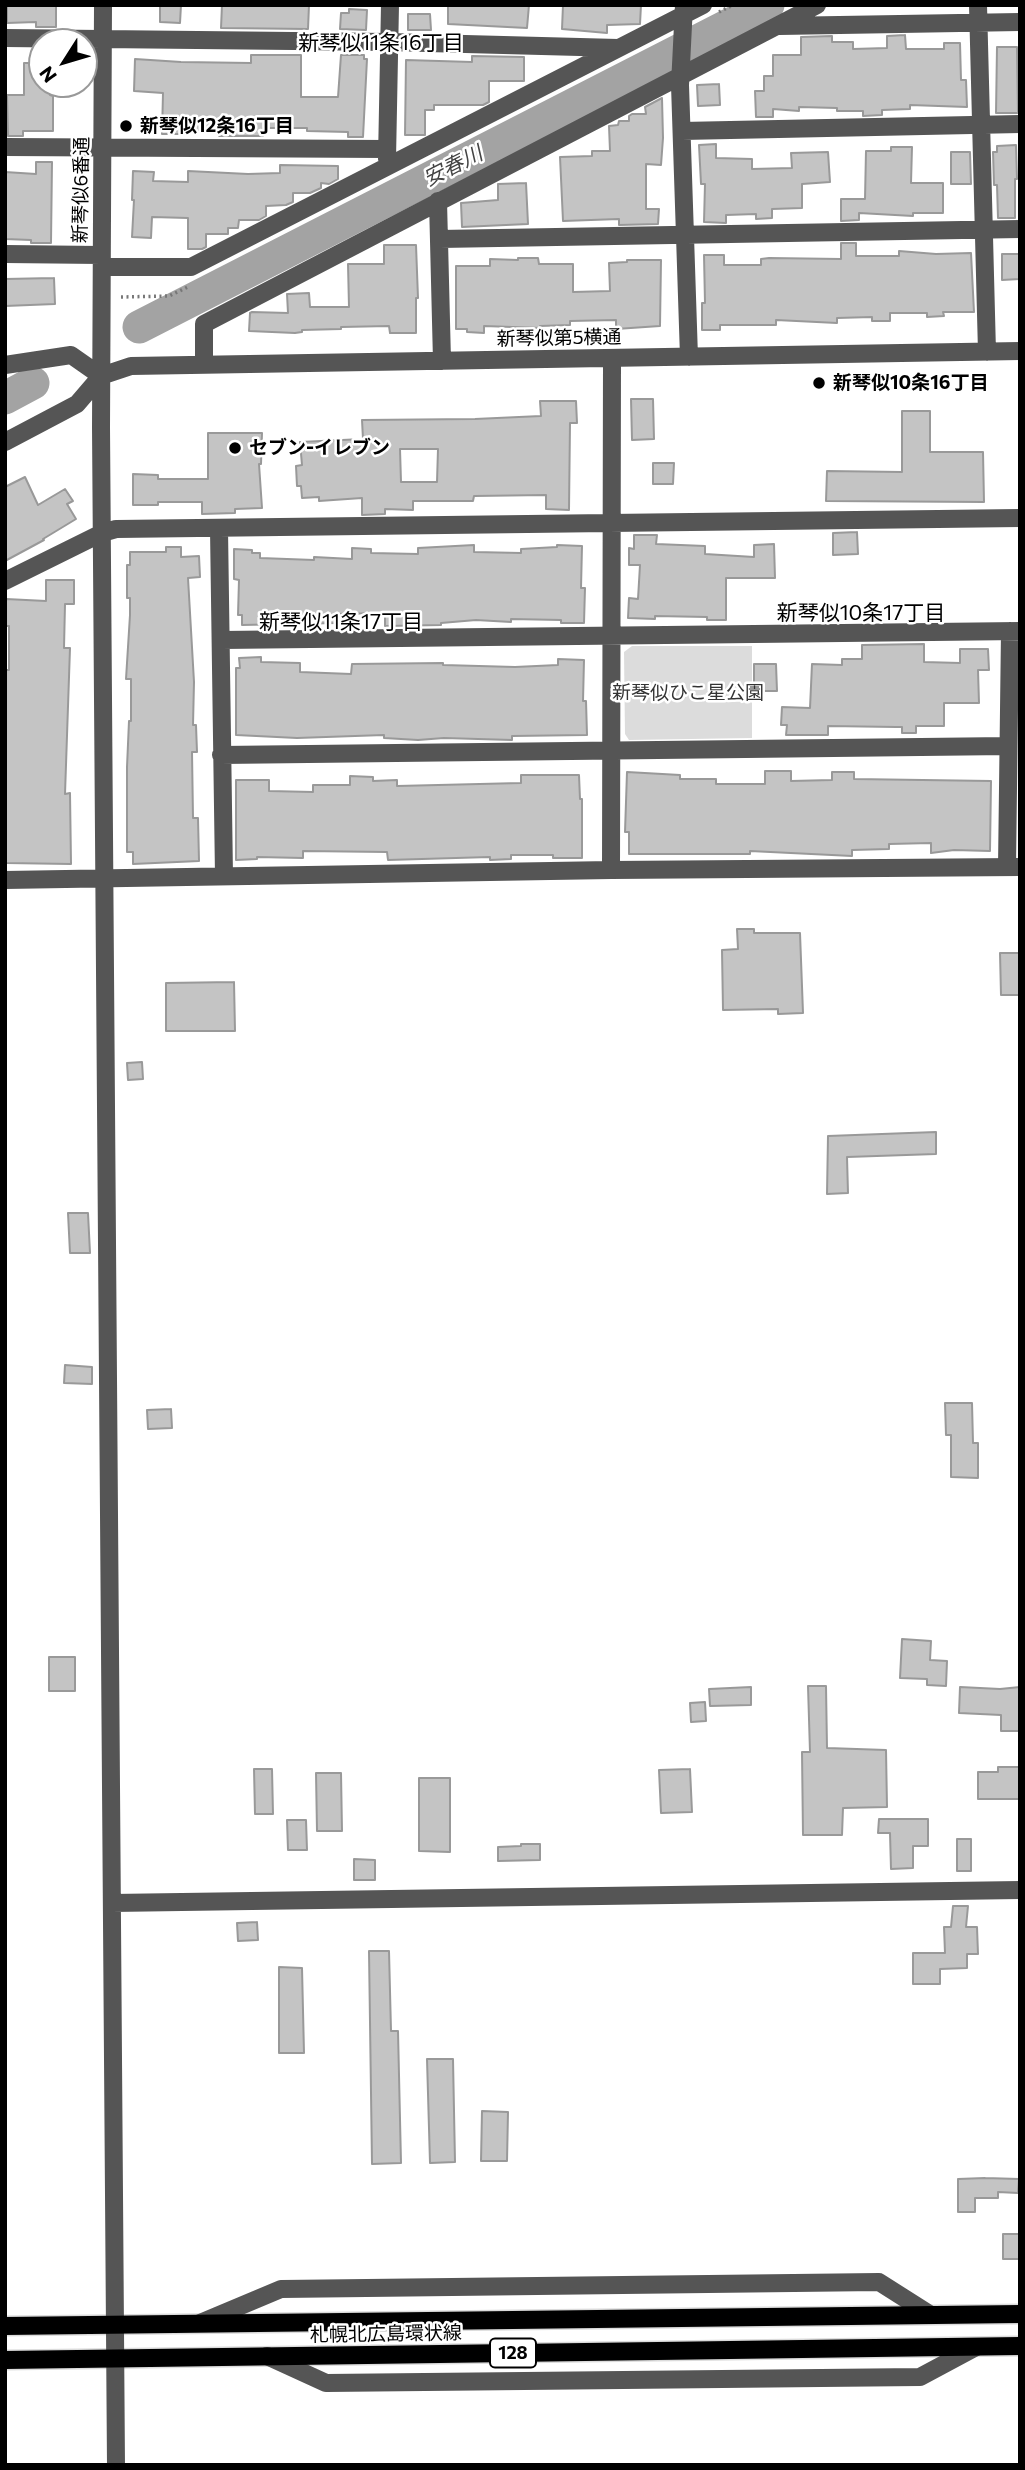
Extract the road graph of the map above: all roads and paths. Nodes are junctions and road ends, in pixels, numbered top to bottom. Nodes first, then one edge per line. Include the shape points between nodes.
1 (103, 5) edge
2 (390, 5) edge
3 (703, 5) edge
4 (817, 5) edge
5 (684, 10) edge
6 (979, 14) edge
7 (1020, 22) edge
8 (776, 26) junction
9 (5, 38) edge
10 (103, 38) junction
11 (389, 42) junction
12 (620, 48) junction
13 (681, 70) junction
14 (1020, 124) edge
15 (981, 125) junction
16 (681, 131) junction
17 (102, 146) junction
18 (5, 147) edge
19 (387, 157) junction
20 (438, 201) junction
21 (1020, 229) edge
22 (985, 230) junction
23 (685, 234) junction
24 (440, 239) junction
25 (5, 254) edge
26 (102, 261) junction
27 (1020, 351) edge
28 (987, 352) junction
29 (689, 357) junction
30 (612, 358) junction
31 (442, 362) junction
32 (5, 365) edge
33 (204, 365) junction
34 (101, 376) junction
35 (5, 442) edge
36 (1020, 518) edge
37 (611, 523) junction
38 (219, 529) junction
39 (102, 533) junction
40 (5, 581) edge
41 (1015, 631) edge
42 (611, 636) junction
43 (222, 640) junction
44 (1008, 746) junction
45 (610, 751) junction
46 (221, 755) junction
47 (1013, 867) edge
48 (611, 870) junction
49 (224, 876) junction
50 (5, 880) edge
51 (106, 880) junction
52 (1020, 1890) edge
53 (112, 1903) junction
54 (1020, 2314) edge
55 (931, 2315) junction
56 (197, 2324) junction
57 (115, 2325) junction
58 (5, 2326) edge
59 (1020, 2346) edge
60 (976, 2347) junction
61 (267, 2356) junction
62 (116, 2359) junction
63 (5, 2360) edge
64 (116, 2465) edge

1 - 10 street, 新琴似6番通
2 - 11 street
3 - 5 street
4 - 8 street
5 - 12 street
5 - 13 street
6 - 7 street
6 - 8 street
6 - 15 street
8 - 13 street
9 - 10 street
10 - 11 street
10 - 17 street, 新琴似6番通
11 - 12 street
11 - 19 street
12 - 19 street
13 - 16 street
13 - 20 street
14 - 15 street
15 - 16 street
15 - 22 street
16 - 23 street
17 - 18 street
17 - 19 street
17 - 26 street, 新琴似6番通
19 - 26 street via 191,267
20 - 24 street
20 - 33 street via 204,324
21 - 22 street
22 - 23 street
22 - 28 street
23 - 24 street
23 - 29 street
24 - 31 street
25 - 26 street
26 - 34 street, 新琴似6番通
27 - 28 street, 新琴似第5横通
28 - 29 street, 新琴似第5横通
29 - 30 street, 新琴似第5横通
30 - 31 street, 新琴似第5横通
30 - 37 street
31 - 33 street, 新琴似第5横通
32 - 34 street via 71,355
33 - 34 street, 新琴似第5横通 via 131,366
34 - 35 street via 77,404
34 - 39 street, 新琴似6番通
36 - 37 street
37 - 38 street
37 - 42 street
38 - 39 street via 116,529
38 - 43 street
39 - 40 street
39 - 51 street, 新琴似6番通
41 - 42 street
41 - 44 street
42 - 43 street
42 - 45 street
43 - 46 street
44 - 45 street
44 - 47 street
45 - 46 street
45 - 48 street
46 - 49 street
47 - 48 street
48 - 49 street
49 - 51 street
50 - 51 street
51 - 53 street, 新琴似6番通
52 - 53 street
53 - 57 street, 新琴似6番通
54 - 55 main road, 札幌北広島環状線 / 128
55 - 56 main road, 札幌北広島環状線 / 128
55 - 56 street via 879,2282 281,2290
56 - 57 main road, 札幌北広島環状線 / 128
57 - 58 main road, 札幌北広島環状線 / 128
57 - 62 street, 新琴似6番通
59 - 60 main road, 札幌北広島環状線 / 128
60 - 61 main road, 札幌北広島環状線 / 128
60 - 61 street via 920,2377 326,2383
61 - 62 main road, 札幌北広島環状線 / 128
62 - 63 main road, 札幌北広島環状線 / 128
62 - 64 street, 新琴似6番通

